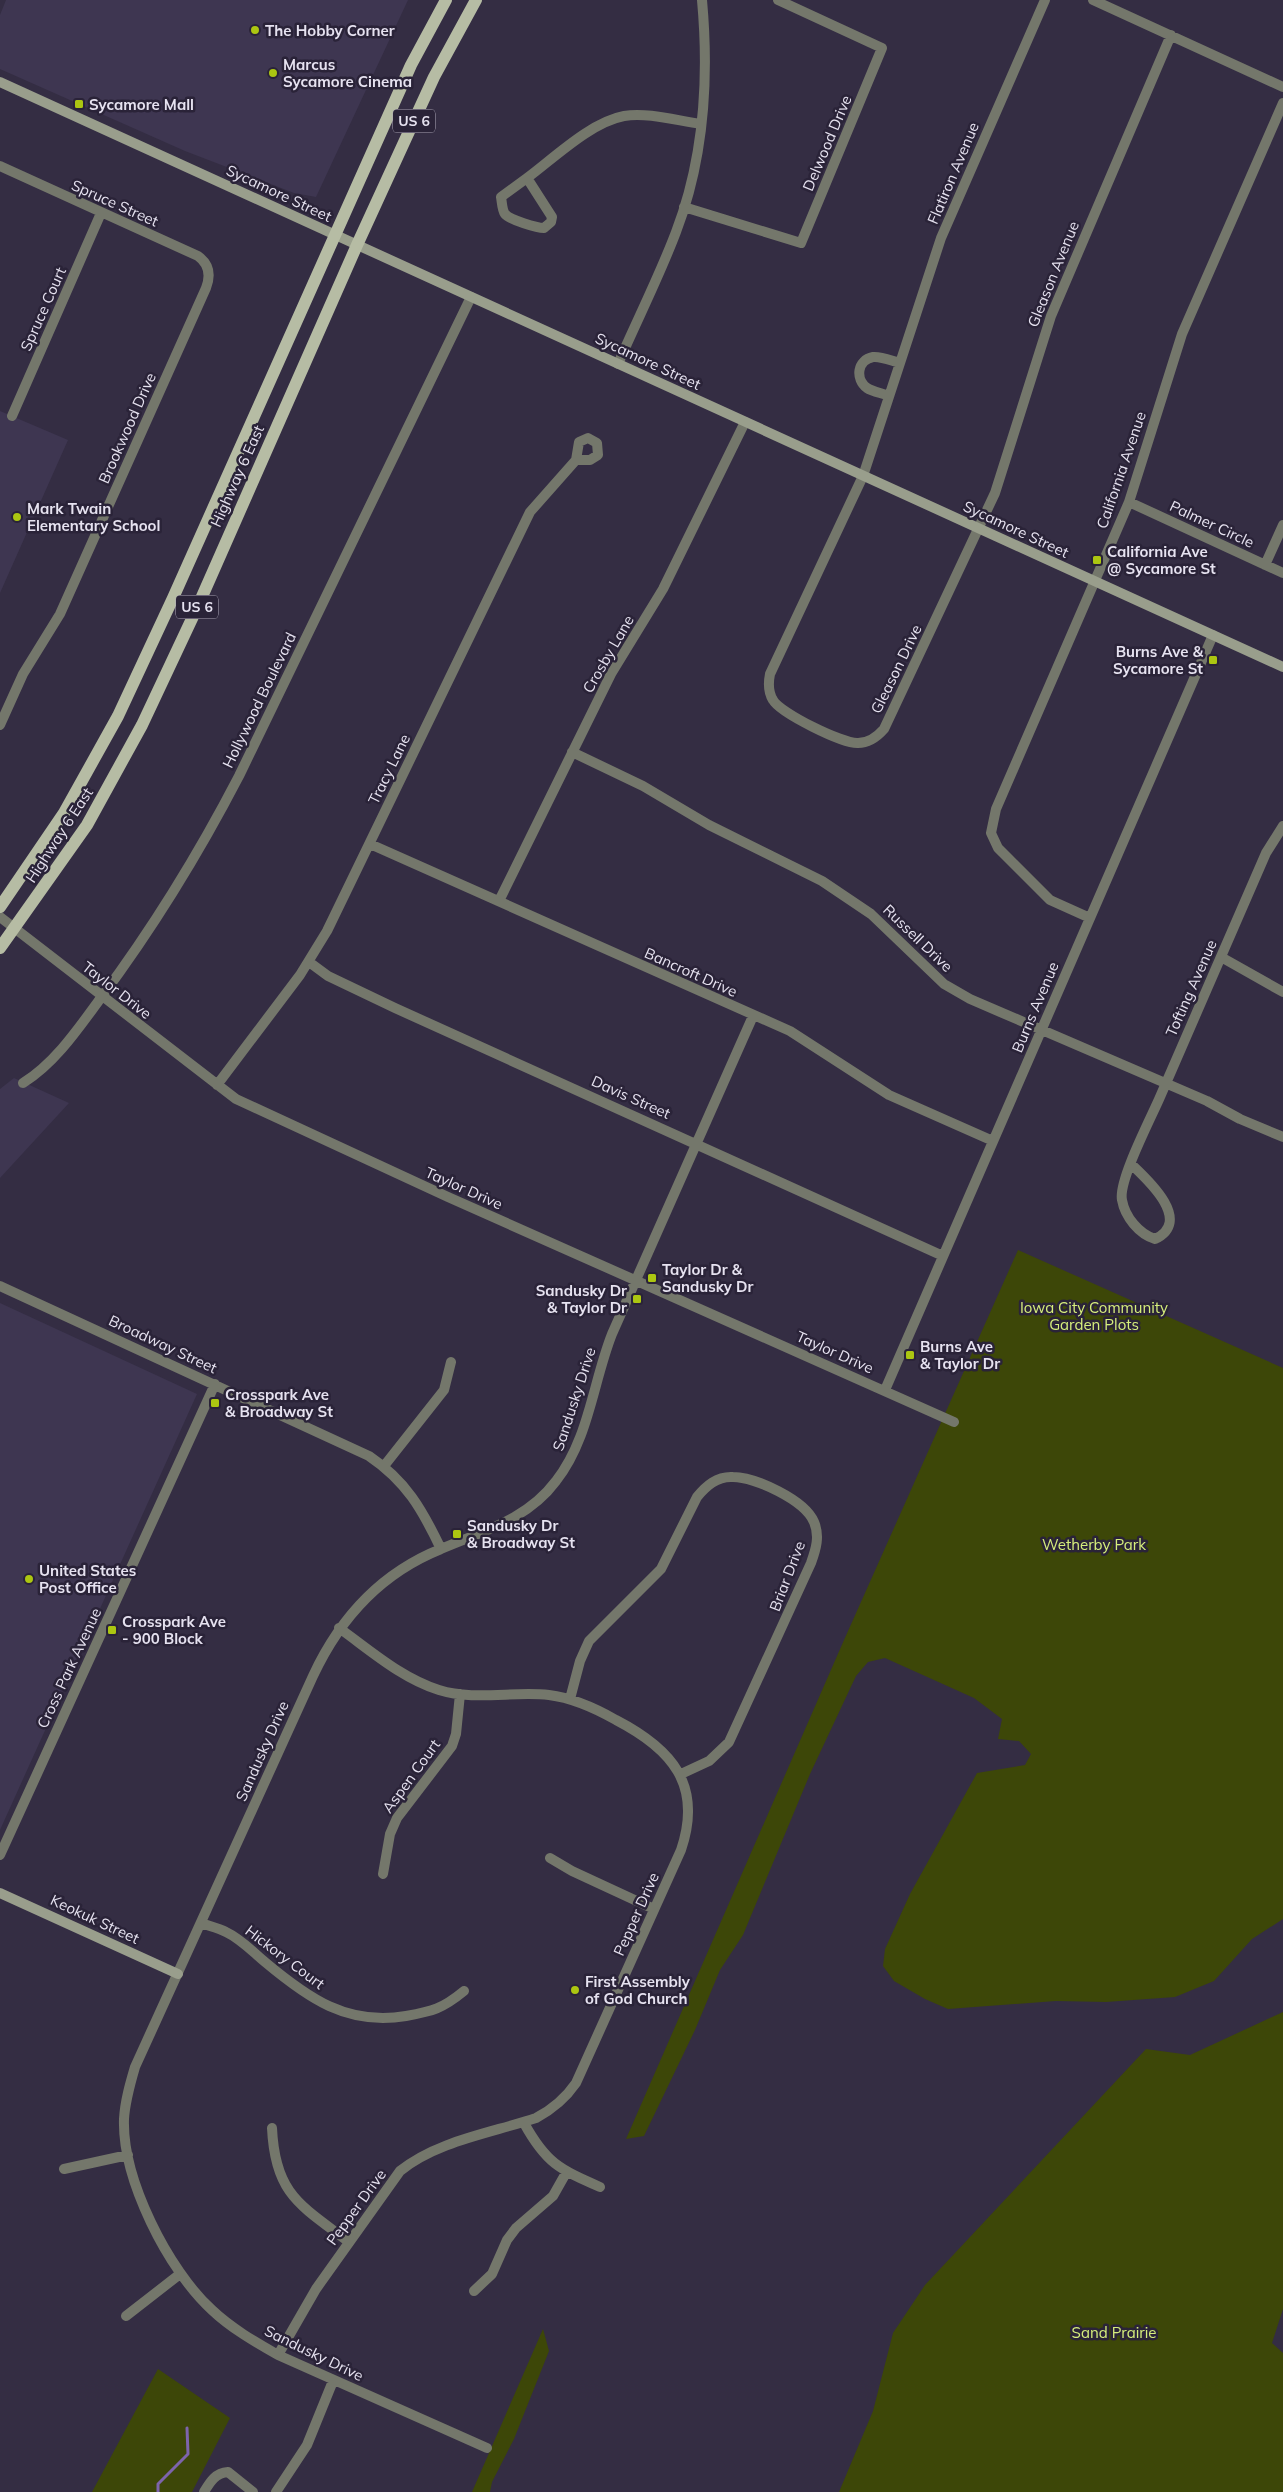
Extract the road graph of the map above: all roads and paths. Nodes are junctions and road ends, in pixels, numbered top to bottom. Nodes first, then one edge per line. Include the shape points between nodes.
1 (446, 0) edge
2 (476, 0) edge
3 (702, 0) edge
4 (778, 0) edge
5 (1045, 0) edge
6 (1093, 0) edge
7 (1171, 35) junction
8 (0, 82) edge
9 (1283, 87) edge
10 (1283, 103) edge
11 (701, 124) junction
12 (0, 166) edge
13 (527, 178) junction
14 (684, 206) junction
15 (101, 213) junction
16 (334, 234) junction
17 (357, 245) junction
18 (209, 275) joint
19 (471, 297) junction
20 (900, 363) junction
21 (618, 364) junction
22 (889, 396) junction
23 (12, 416) dead end
24 (745, 422) junction
25 (576, 460) dead end
26 (863, 476) junction
27 (1129, 502) junction
28 (1283, 525) edge
29 (980, 529) junction
30 (1265, 564) junction
31 (1283, 573) edge
32 (1096, 582) junction
33 (1213, 635) junction
34 (1283, 668) edge
35 (0, 725) edge
36 (572, 752) junction
37 (1282, 829) edge
38 (370, 844) junction
39 (499, 902) junction
40 (0, 908) edge
41 (0, 917) edge
42 (1090, 918) junction
43 (15, 929) junction
44 (0, 948) edge
45 (1221, 957) junction
46 (309, 962) junction
47 (1283, 992) edge
48 (101, 997) junction
49 (753, 1016) junction
50 (1041, 1030) junction
51 (22, 1083) dead end
52 (1166, 1083) junction
53 (217, 1086) junction
54 (1283, 1137) edge
55 (993, 1141) junction
56 (697, 1143) junction
57 (1131, 1164) junction
58 (943, 1256) junction
59 (636, 1280) junction
60 (0, 1286) edge
61 (451, 1362) dead end
62 (215, 1384) junction
63 (885, 1390) junction
64 (954, 1422) dead end
65 (384, 1466) junction
66 (440, 1549) junction
67 (339, 1628) junction
68 (460, 1694) junction
69 (570, 1699) junction
70 (681, 1774) junction
71 (0, 1855) edge
72 (550, 1858) dead end
73 (383, 1874) dead end
74 (0, 1893) edge
75 (654, 1909) junction
76 (201, 1923) junction
77 (178, 1974) junction
78 (464, 1992) dead end
79 (524, 2122) junction
80 (272, 2128) dead end
81 (128, 2155) junction
82 (64, 2169) dead end
83 (566, 2173) junction
84 (600, 2187) dead end
85 (349, 2242) junction
86 (180, 2274) junction
87 (474, 2291) dead end
88 (126, 2316) dead end
89 (278, 2355) junction
90 (333, 2380) junction
91 (487, 2448) dead end
92 (204, 2492) edge
93 (253, 2492) edge
94 (276, 2492) edge

1 - 16 main road, Highway 6 East / US 6 via 411,65
2 - 17 main road, Highway 6 East / US 6 via 434,77
3 - 11 street via 706,60
4 - 14 street, Delwood Drive via 882,48 801,242
5 - 20 street, Flatiron Avenue via 942,238
6 - 7 street
7 - 9 street
7 - 29 street, Gleason Avenue via 1051,316 1007,459
8 - 16 street, Sycamore Street
10 - 27 street, California Avenue via 1182,334
11 - 13 street via 634,115 614,119 584,135
11 - 14 street
12 - 15 street, Spruce Street
13 - 13 street via 552,217 544,228 512,218 503,209 501,197
14 - 21 street via 676,232
15 - 18 street, Spruce Street via 198,256 205,261
15 - 23 street, Spruce Court
16 - 17 street, Sycamore Street
16 - 40 main road, Highway 6 East / US 6 via 118,716 64,813
17 - 19 street, Sycamore Street
17 - 43 main road, Highway 6 East / US 6 via 142,725 87,825
18 - 35 street, Brookwood Drive via 60,614 24,674
19 - 21 street, Sycamore Street
19 - 48 street, Hollywood Boulevard via 206,840 157,920
20 - 22 street, Flatiron Avenue
20 - 22 street via 874,357 860,367 862,384
21 - 24 street, Sycamore Street
22 - 26 street, Flatiron Avenue
24 - 26 street, Sycamore Street
24 - 36 street, Crosby Lane via 672,574 611,674
25 - 38 street, Tracy Lane via 530,512
26 - 29 street, Sycamore Street
26 - 29 street, Gleason Drive via 768,684 774,702 781,709 847,742 865,742 884,729
27 - 30 street, Palmer Circle
27 - 32 street, California Avenue
28 - 30 street
29 - 32 street, Sycamore Street
30 - 31 street, Palmer Circle
32 - 33 street, Sycamore Street
32 - 42 street, California Avenue via 990,827 998,848 1045,895
33 - 34 street, Sycamore Street
33 - 42 street, Burns Avenue
36 - 39 street, Crosby Lane
36 - 50 street, Russell Drive via 822,881 871,914 944,984
37 - 45 street, Tofting Avenue via 1266,852
38 - 39 street, Bancroft Drive
38 - 46 street, Tracy Lane
39 - 49 street, Bancroft Drive
41 - 43 street, Taylor Drive
42 - 50 street, Burns Avenue
43 - 44 main road, Highway 6 East / US 6
43 - 48 street, Taylor Drive
45 - 47 street
45 - 52 street, Tofting Avenue
46 - 53 street, Tracy Lane
46 - 56 street, Davis Street via 328,976 387,1005
48 - 51 street, Hollywood Boulevard via 75,1033 47,1063
48 - 53 street, Taylor Drive
49 - 55 street, Bancroft Drive via 801,1038 897,1100
49 - 56 street, Sandusky Drive
50 - 52 street, Russell Drive
50 - 55 street, Burns Avenue
52 - 54 street, Russell Drive
52 - 57 street, Tofting Avenue
53 - 59 street, Taylor Drive via 236,1099 341,1149
55 - 58 street, Burns Avenue
56 - 58 street, Davis Street
56 - 59 street, Sandusky Drive
57 - 57 street, Tofting Avenue via 1152,1185 1169,1212 1168,1229 1163,1236 1155,1239 1138,1230 1122,1200 1123,1184
58 - 63 street, Burns Avenue
59 - 63 street, Taylor Drive
59 - 66 street, Sandusky Drive via 602,1360 577,1446 556,1482 531,1507 514,1518
60 - 62 street, Broadway Street
61 - 65 street via 444,1390
62 - 65 street, Broadway Street via 353,1447
62 - 71 street, Cross Park Avenue
63 - 64 street, Taylor Drive
65 - 66 street, Broadway Street via 426,1516
66 - 67 street, Sandusky Drive via 390,1577 355,1608
67 - 68 street, Pepper Drive via 418,1682
67 - 76 street, Sandusky Drive via 317,1667
68 - 69 street, Pepper Drive via 548,1695
68 - 73 street, Aspen Court via 452,1746 397,1818 390,1834
69 - 70 street, Pepper Drive via 593,1708 660,1747
69 - 70 street, Briar Drive via 589,1641 662,1569 704,1488 732,1476 746,1478 793,1499 806,1508 817,1531 816,1550 737,1728 720,1753 709,1762
70 - 75 street, Pepper Drive via 688,1803 687,1834
72 - 75 street
74 - 77 street, Keokuk Street
75 - 79 street, Pepper Drive via 576,2083 549,2111
76 - 77 street, Sandusky Drive
76 - 78 street, Hickory Court via 239,1940 314,2000 346,2013 379,2018 417,2014 445,2007
77 - 81 street, Sandusky Drive via 129,2086 124,2120
79 - 83 street via 545,2156
79 - 85 street, Pepper Drive via 436,2149 411,2162 390,2182
80 - 85 street via 274,2157 283,2184 296,2202
81 - 82 street
81 - 86 street, Sandusky Drive via 152,2223
83 - 84 street
83 - 87 street via 553,2196 516,2228 492,2274
85 - 89 street, Pepper Drive via 302,2312
86 - 88 street
86 - 89 street, Sandusky Drive via 197,2295 229,2324
89 - 90 street, Sandusky Drive
90 - 91 street, Sandusky Drive
90 - 94 street via 307,2445
92 - 93 street via 212,2478 228,2472

